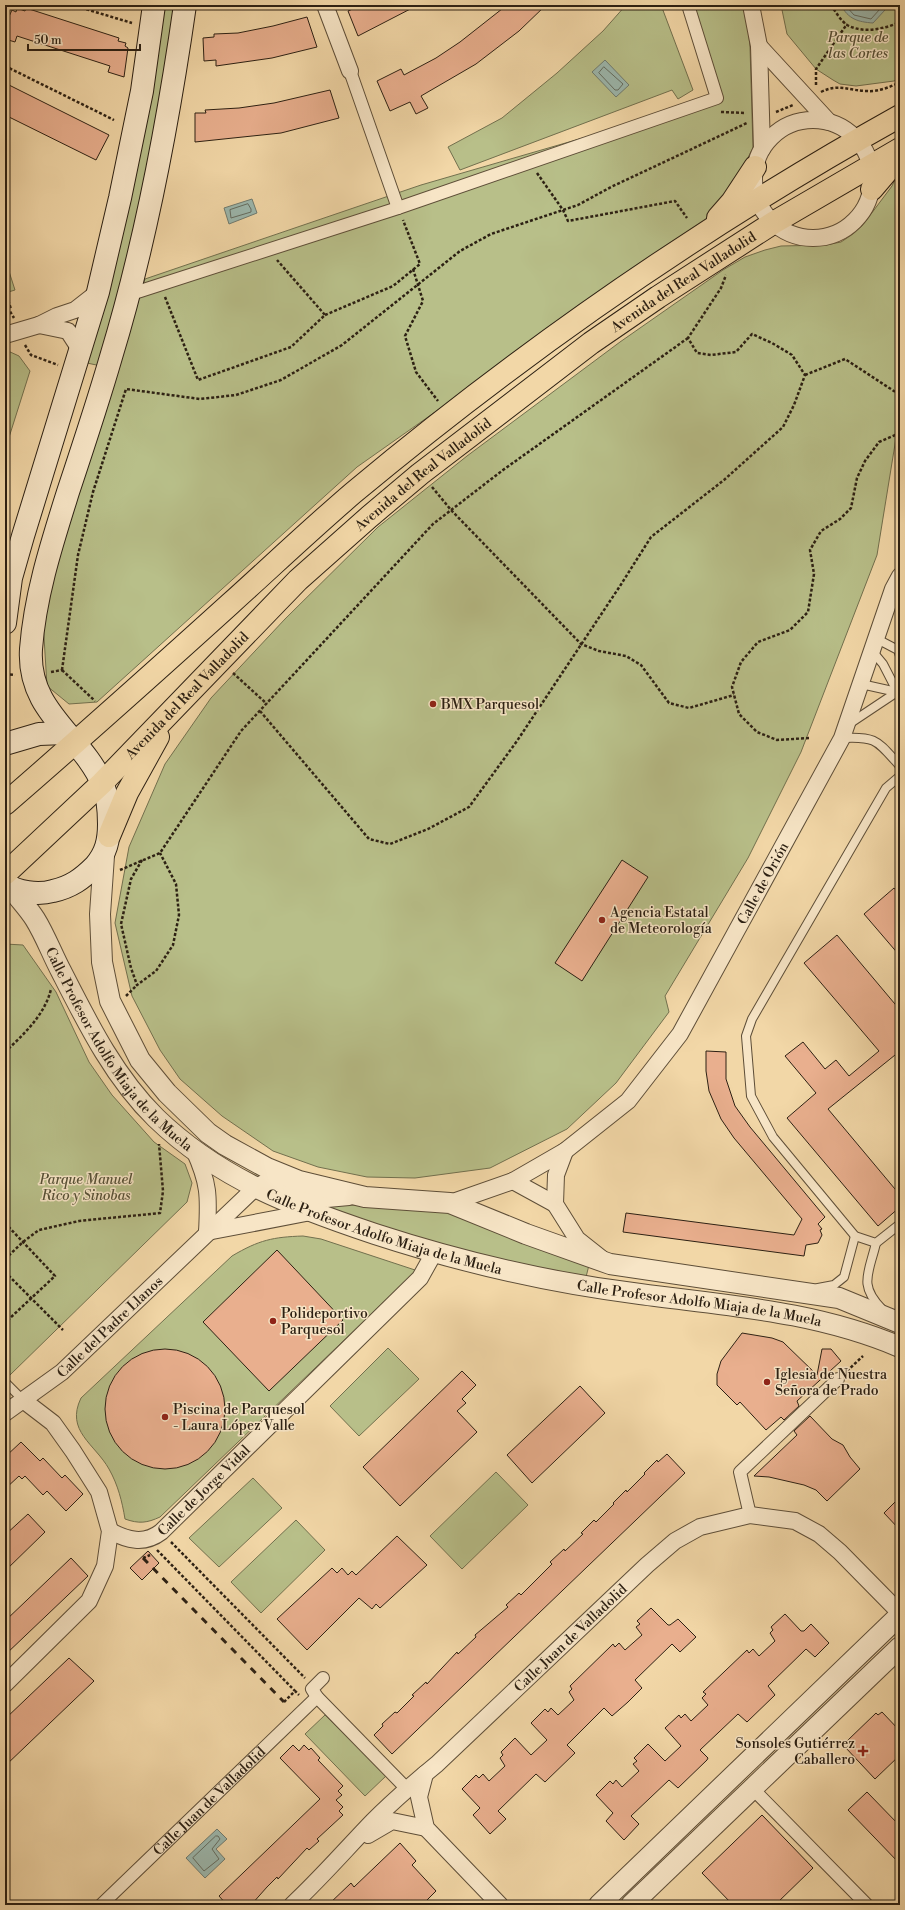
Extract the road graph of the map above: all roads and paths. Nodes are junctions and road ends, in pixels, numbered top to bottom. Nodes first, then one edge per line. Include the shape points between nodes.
1 (72, 5) edge
2 (154, 5) edge
3 (185, 5) edge
4 (324, 5) edge
5 (688, 5) edge
6 (751, 5) edge
7 (831, 5) edge
8 (900, 22) edge
9 (132, 23) dead end
10 (847, 24) junction
11 (759, 46) junction
12 (5, 66) edge
13 (350, 72) joint
14 (900, 82) edge
15 (812, 93) junction
16 (900, 116) edge
17 (761, 118) junction
18 (114, 120) dead end
19 (829, 122) junction
20 (858, 140) junction
21 (900, 149) edge
22 (900, 156) edge
23 (758, 158) junction
24 (530, 163) junction
25 (871, 165) junction
26 (872, 189) junction
27 (757, 200) junction
28 (398, 208) junction
29 (563, 210) junction
30 (687, 218) dead end
31 (772, 222) junction
32 (707, 231) junction
33 (267, 250) junction
34 (414, 269) junction
35 (727, 270) dead end
36 (418, 284) junction
37 (160, 285) junction
38 (5, 291) edge
39 (98, 292) junction
40 (128, 295) junction
41 (6, 299) edge
42 (5, 303) edge
43 (12, 311) junction
44 (325, 315) junction
45 (39, 325) junction
46 (12, 332) edge
47 (688, 338) junction
48 (78, 361) junction
49 (805, 375) junction
50 (104, 382) junction
51 (126, 389) junction
52 (900, 395) edge
53 (438, 401) dead end
54 (900, 433) edge
55 (436, 492) dead end
56 (451, 510) junction
57 (900, 576) edge
58 (5, 623) edge
59 (581, 644) junction
60 (875, 646) junction
61 (900, 656) edge
62 (62, 670) dead end
63 (229, 670) dead end
64 (861, 684) junction
65 (899, 691) edge
66 (734, 695) junction
67 (267, 704) junction
68 (176, 706) junction
69 (260, 711) junction
70 (843, 732) junction
71 (70, 738) junction
72 (809, 738) dead end
73 (5, 744) edge
74 (900, 766) edge
75 (900, 776) edge
76 (102, 783) junction
77 (5, 804) edge
78 (160, 853) junction
79 (110, 854) junction
80 (142, 860) junction
81 (7, 882) edge
82 (137, 985) junction
83 (51, 987) dead end
84 (124, 997) dead end
85 (5, 1052) edge
86 (159, 1140) dead end
87 (194, 1150) junction
88 (565, 1151) junction
89 (242, 1154) junction
90 (513, 1181) junction
91 (255, 1188) junction
92 (365, 1197) junction
93 (450, 1203) junction
94 (555, 1204) junction
95 (311, 1212) junction
96 (5, 1223) edge
97 (900, 1224) edge
98 (207, 1232) junction
99 (855, 1236) junction
100 (23, 1242) junction
101 (876, 1243) junction
102 (434, 1253) junction
103 (5, 1259) edge
104 (610, 1264) junction
105 (5, 1272) edge
106 (797, 1292) junction
107 (31, 1299) junction
108 (5, 1315) edge
109 (897, 1322) edge
110 (63, 1330) dead end
111 (900, 1347) edge
112 (863, 1356) dead end
113 (838, 1379) joint
114 (5, 1382) edge
115 (23, 1400) junction
116 (5, 1413) edge
117 (750, 1515) junction
118 (110, 1531) junction
119 (161, 1532) junction
120 (158, 1551) dead end
121 (900, 1614) edge
122 (900, 1647) edge
123 (323, 1678) dead end
124 (5, 1684) edge
125 (295, 1691) dead end
126 (315, 1692) junction
127 (425, 1774) junction
128 (752, 1788) junction
129 (407, 1789) junction
130 (426, 1828) junction
131 (349, 1848) junction
132 (101, 1905) edge
133 (292, 1905) edge
134 (500, 1905) edge
135 (599, 1905) edge
136 (631, 1905) edge
137 (867, 1905) edge

1 - 9 path
2 - 39 main road via 142,91
3 - 40 main road via 164,136
4 - 13 street
5 - 24 street via 717,98
6 - 11 street
7 - 10 path
8 - 10 path via 876,30
10 - 15 path via 816,69
11 - 15 street via 786,77
11 - 17 street
12 - 18 path
13 - 28 street
14 - 15 path via 868,92 843,87
15 - 17 path
15 - 19 street
16 - 20 highway, Avenida del Real Valladolid
17 - 23 street
17 - 29 path
19 - 20 street via 843,128
19 - 23 street via 811,120 794,123 782,129 771,138
20 - 25 street via 867,152
20 - 27 highway, Avenida del Real Valladolid
21 - 25 highway, Avenida del Real Valladolid
22 - 26 highway
23 - 27 street via 754,179
23 - 32 highway via 732,202
24 - 28 street
24 - 29 path
25 - 26 street
25 - 31 highway, Avenida del Real Valladolid
26 - 31 street via 868,205 855,222 846,229 826,237 794,236
27 - 31 street
27 - 32 highway, Avenida del Real Valladolid
28 - 33 street
28 - 34 path via 420,264
29 - 30 path via 568,221 675,201
29 - 36 path via 491,234 460,251
31 - 68 highway, Avenida del Real Valladolid via 591,343 420,474 298,580
32 - 71 highway, Avenida del Real Valladolid via 487,385 352,494
33 - 37 street
33 - 44 path
34 - 36 path
34 - 44 path via 393,286
35 - 47 path via 721,288
36 - 51 path via 342,345 281,380 236,395 200,399
36 - 53 path via 423,301 405,336 416,372
37 - 40 street
37 - 44 path via 198,380 292,346
38 - 41 path
39 - 45 street via 75,310
39 - 48 main road
40 - 50 main road
41 - 43 path
42 - 43 path
43 - 46 path
45 - 46 street
45 - 48 street via 68,331
46 - 48 path via 31,355
47 - 49 path via 697,353 711,355 736,352 752,334 792,356
47 - 56 path via 502,470
48 - 58 main road via 11,578
49 - 52 path via 845,359
49 - 59 path via 783,426 724,480 650,537
50 - 51 path
50 - 71 main road via 52,542 38,597 31,652 35,685 45,704
51 - 62 path via 93,492 78,555
54 - 66 path via 879,442 865,461 851,508 840,519 821,531 810,550 814,574 808,612 790,630 758,642 741,662 732,687
55 - 56 path
56 - 59 path
56 - 67 path via 433,524
57 - 60 street, Calle de Orión via 893,589
59 - 66 path via 599,651 626,656 641,665 669,703 689,708
59 - 69 path via 517,741 469,807 428,829 390,844 369,839
60 - 61 lane via 898,650
60 - 64 street, Calle de Orión
60 - 65 lane
63 - 67 path
64 - 65 lane
64 - 70 street, Calle de Orión
65 - 70 lane
66 - 72 path via 739,714 757,732 777,740
67 - 69 path
68 - 76 highway, Avenida del Real Valladolid
68 - 79 highway via 127,793
69 - 78 path via 241,731
70 - 74 lane via 879,743
70 - 88 street, Calle de Orión via 680,1034 628,1101
71 - 73 main road via 39,734
71 - 76 main road via 90,762
71 - 77 highway, Avenida del Real Valladolid
75 - 99 lane via 886,788 752,1019 746,1036 751,1096 758,1110 773,1137
76 - 79 main road via 109,812
76 - 81 highway, Avenida del Real Valladolid
78 - 80 path
78 - 82 path via 176,884 179,915 173,945 156,971
79 - 80 path
79 - 81 main road via 84,878 67,888 45,893
79 - 89 street, Calle Profesor Adolfo Miaja de la Muela via 100,914 102,962 110,1001 140,1060 167,1093 208,1133
80 - 82 path via 131,879 121,924
81 - 87 street, Calle Profesor Adolfo Miaja de la Muela via 34,917 107,1056 156,1118
82 - 84 path
83 - 85 path via 48,1000 28,1031
86 - 100 path via 163,1191 160,1213 79,1221 39,1230
87 - 91 street, Calle Profesor Adolfo Miaja de la Muela via 218,1168
87 - 98 street via 204,1172 209,1198
88 - 90 street, Calle de Orión
88 - 94 street via 556,1175
89 - 91 street
89 - 92 street, Calle Profesor Adolfo Miaja de la Muela via 299,1181
90 - 93 street, Calle de Orión
90 - 94 street
91 - 92 street, Calle del Padre Llanos via 268,1180 327,1199
91 - 95 street, Calle Profesor Adolfo Miaja de la Muela
91 - 98 street, Calle del Padre Llanos
92 - 93 street, Calle Profesor Adolfo Miaja de la Muela
93 - 104 street, Calle Profesor Adolfo Miaja de la Muela
94 - 104 street via 577,1239
95 - 98 street
95 - 102 street, Calle Profesor Adolfo Miaja de la Muela
96 - 100 path
97 - 101 lane
98 - 115 street, Calle del Padre Llanos via 62,1372
99 - 101 lane
99 - 106 lane via 844,1277 834,1285
100 - 103 path
100 - 107 path via 55,1276
101 - 109 lane via 866,1284 871,1298
102 - 111 street, Calle Profesor Adolfo Miaja de la Muela via 480,1265 580,1284 818,1319
102 - 119 street, Calle de Jorge Vidal via 420,1278
104 - 106 street, Calle Profesor Adolfo Miaja de la Muela
105 - 107 path
106 - 109 street, Calle Profesor Adolfo Miaja de la Muela via 839,1298
107 - 108 path via 9,1319
107 - 110 path
112 - 113 path
113 - 117 street via 740,1472
114 - 115 lane
115 - 116 street, Calle del Padre Llanos
115 - 118 street via 53,1423 73,1451 99,1492
117 - 121 street, Calle Juan de Valladolid via 795,1521 819,1534
117 - 127 street, Calle Juan de Valladolid via 700,1527 675,1541
118 - 119 street, Calle de Jorge Vidal via 125,1539 144,1540
118 - 124 street via 105,1566 89,1601
119 - 126 path
120 - 125 path
121 - 135 street
122 - 128 street
123 - 126 street, Calle Juan de Valladolid
126 - 129 street
126 - 132 street, Calle Juan de Valladolid
127 - 129 street, Calle Juan de Valladolid
127 - 130 street via 419,1797
128 - 136 street
128 - 137 street
129 - 131 street, Calle Juan de Valladolid
130 - 131 street via 392,1821 377,1828
130 - 134 street
131 - 133 street, Calle Juan de Valladolid

